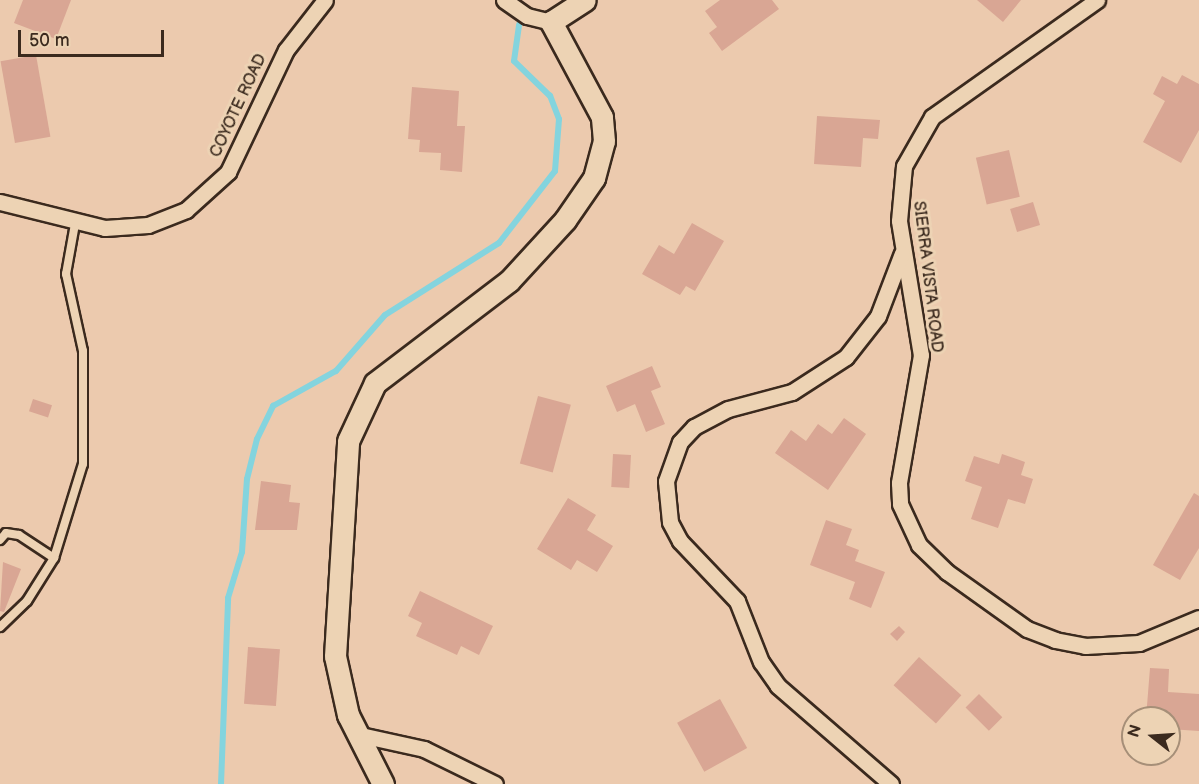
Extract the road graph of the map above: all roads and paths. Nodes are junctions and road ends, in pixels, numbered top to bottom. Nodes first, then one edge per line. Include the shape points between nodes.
1 (325, 0) edge
2 (504, 0) edge
3 (585, 0) edge
4 (1097, 0) edge
5 (550, 22) junction
6 (0, 202) edge
7 (75, 224) junction
8 (903, 244) junction
9 (0, 540) edge
10 (54, 558) junction
11 (1199, 618) edge
12 (0, 627) edge
13 (356, 734) junction
14 (383, 784) edge
15 (495, 784) edge
16 (891, 784) edge

1 - 7 street, COYOTE ROAD via 286,50 239,154 213,189 186,210 148,225
2 - 5 street via 526,16
3 - 5 main road
4 - 8 street, SIERRA VISTA ROAD via 927,121 904,166 898,193
5 - 13 main road via 602,117 604,141 594,178 564,220 509,280 375,383 351,433 333,637 339,683
6 - 7 street, COYOTE ROAD
7 - 10 lane via 66,274 83,351 83,464
8 - 11 street, SIERRA VISTA ROAD via 921,355 899,483 908,527 919,544 985,603 1055,640 1085,646 1139,643
8 - 16 street via 878,316 846,357 792,392 728,409 694,427 680,442 666,481 670,522 680,541 737,601 753,646 778,686
9 - 10 lane via 6,533 19,535
10 - 12 lane via 27,601
13 - 14 main road
13 - 15 street via 424,749

